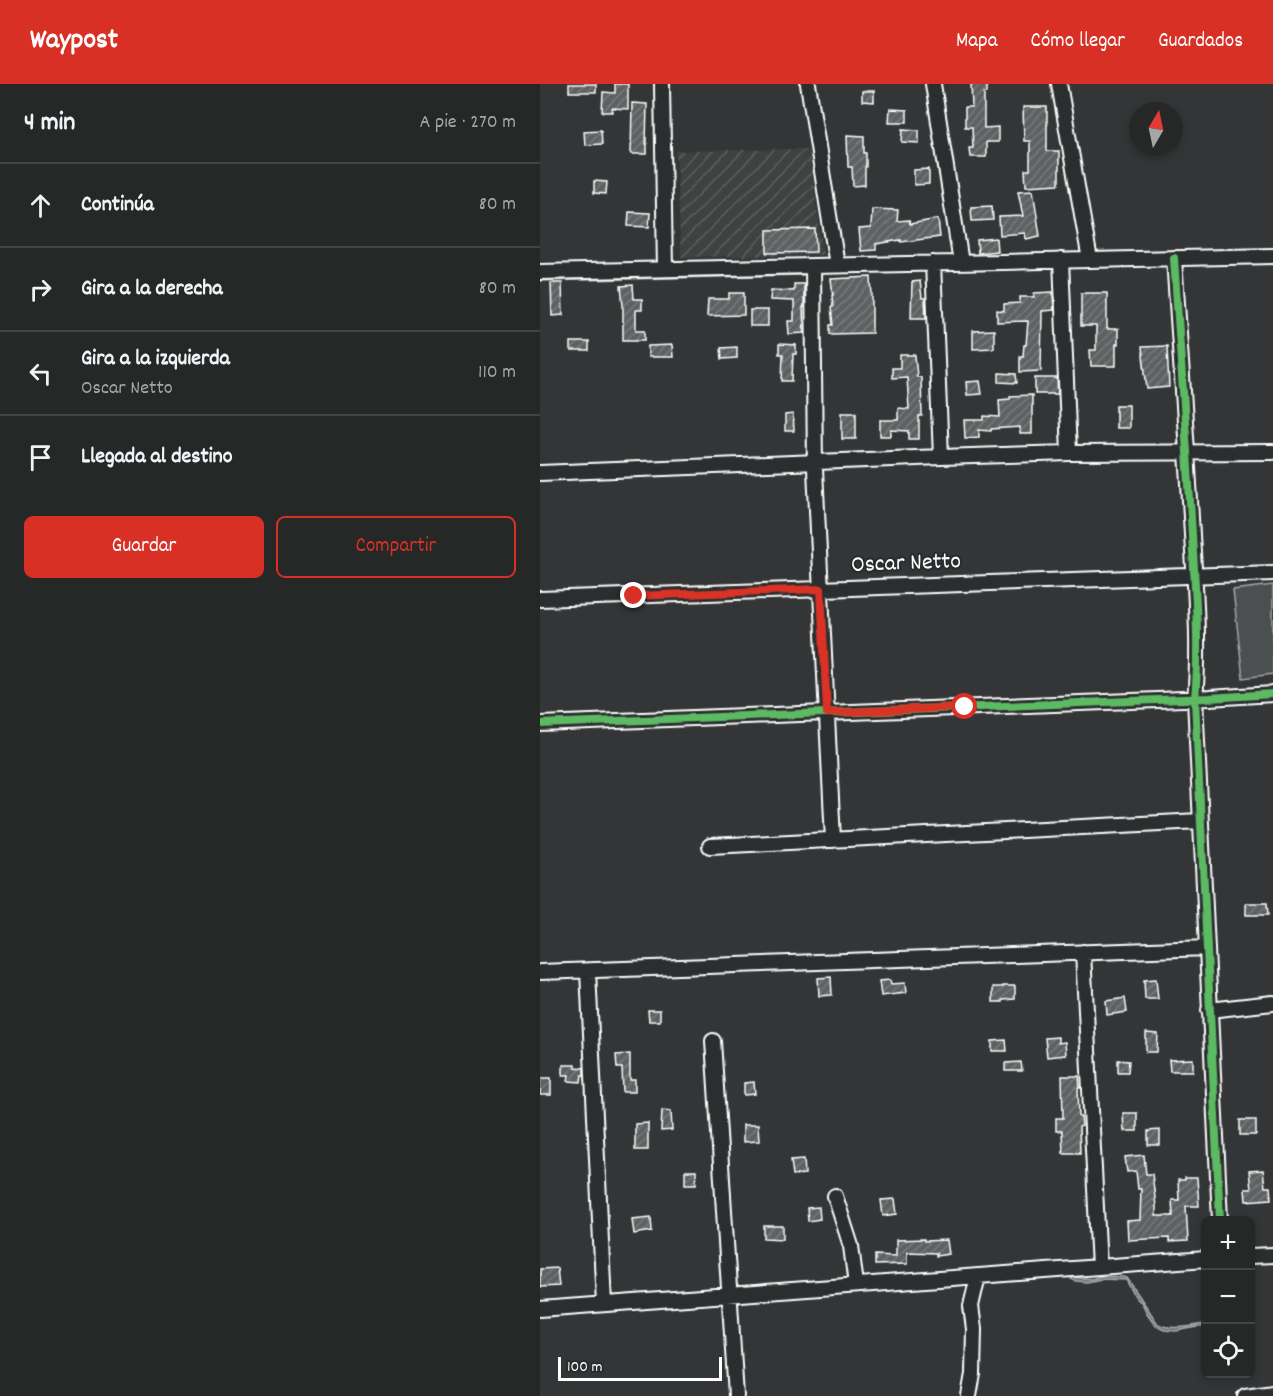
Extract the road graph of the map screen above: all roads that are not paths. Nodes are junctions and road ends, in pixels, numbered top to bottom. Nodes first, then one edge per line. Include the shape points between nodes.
1 (662, 84) edge
2 (808, 84) edge
3 (933, 84) edge
4 (1059, 84) edge
5 (1273, 256) edge
6 (1174, 258) junction
7 (1090, 260) junction
8 (1060, 261) junction
9 (933, 263) junction
10 (961, 263) junction
11 (837, 265) junction
12 (813, 266) junction
13 (664, 269) junction
14 (540, 272) edge
15 (1273, 452) edge
16 (1070, 453) junction
17 (1188, 453) junction
18 (941, 457) junction
19 (815, 461) junction
20 (540, 473) edge
21 (1273, 573) edge
22 (1194, 576) junction
23 (821, 589) junction
24 (540, 599) edge
25 (1273, 694) edge
26 (1195, 699) junction
27 (827, 713) junction
28 (540, 724) edge
29 (1200, 821) junction
30 (833, 840) junction
31 (710, 846) dead end
32 (1207, 948) junction
33 (1083, 952) junction
34 (588, 971) junction
35 (540, 972) edge
36 (1273, 1003) edge
37 (1209, 1010) junction
38 (713, 1041) dead end
39 (835, 1196) dead end
40 (1220, 1216) edge
41 (1273, 1255) edge
42 (1255, 1256) edge
43 (1201, 1259) edge
44 (1099, 1267) junction
45 (978, 1276) junction
46 (856, 1285) junction
47 (729, 1294) junction
48 (604, 1304) junction
49 (540, 1310) edge
50 (1273, 1392) edge
51 (736, 1396) edge
52 (969, 1396) edge
53 (1245, 1396) edge

1 - 13 street
2 - 11 street
3 - 10 street
4 - 7 street
5 - 6 street
6 - 7 street
6 - 17 street
7 - 8 street
8 - 10 street
8 - 16 street
9 - 10 street
9 - 11 street
9 - 18 street
11 - 12 street
12 - 13 street
12 - 19 street
13 - 14 street
15 - 17 street
16 - 17 street
16 - 18 street
17 - 22 street
18 - 19 street
19 - 20 street
19 - 23 street
21 - 22 street, Oscar Netto
22 - 23 street, Oscar Netto
22 - 26 street
23 - 24 street, Oscar Netto
23 - 27 street
25 - 26 street
26 - 27 street
26 - 29 street
27 - 28 street
27 - 30 street
29 - 30 street
29 - 32 street
30 - 31 street
32 - 33 street
32 - 37 street
33 - 34 street
33 - 44 street
34 - 35 street
34 - 48 street
36 - 37 street
37 - 40 street
38 - 47 street
39 - 46 street via 851,1246
41 - 42 street
43 - 44 street
44 - 45 street
45 - 46 street
45 - 52 street via 971,1306 974,1329
46 - 47 street
47 - 48 street
47 - 51 street
48 - 49 street
50 - 53 street

